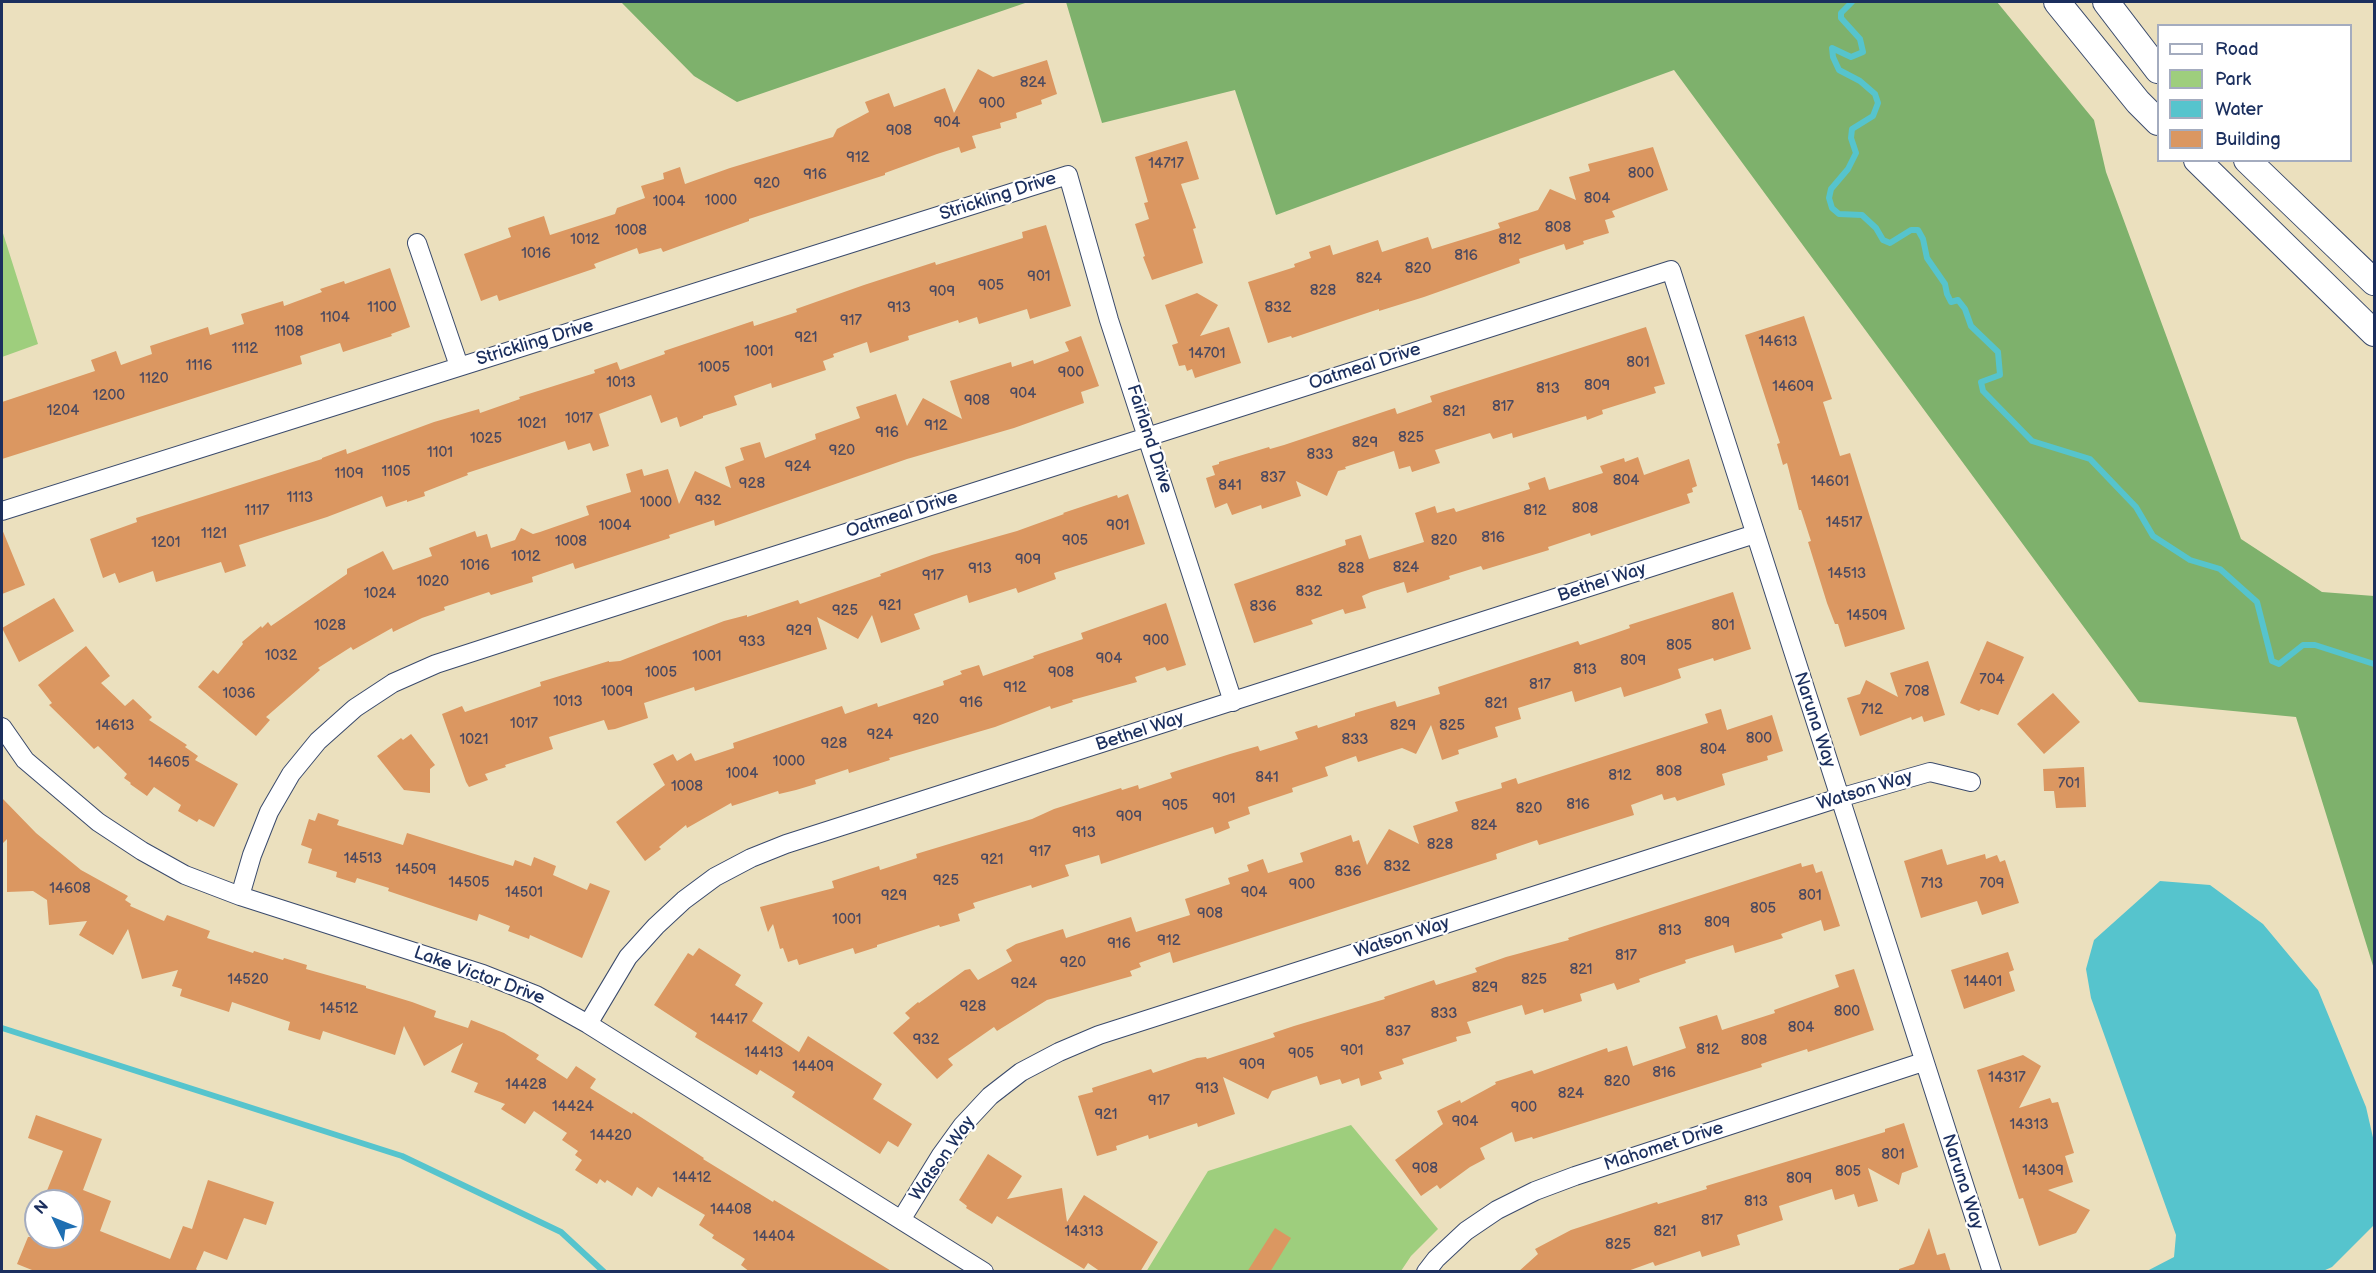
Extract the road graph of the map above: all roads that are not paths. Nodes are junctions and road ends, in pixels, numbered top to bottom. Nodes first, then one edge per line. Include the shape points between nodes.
1 (2057, 2) edge
2 (2106, 2) edge
3 (2157, 69) edge
4 (2157, 121) edge
5 (2199, 162) edge
6 (2252, 166) edge
7 (1068, 175) joint
8 (2232, 196) junction
9 (417, 243) dead end
10 (1671, 270) joint
11 (2374, 282) edge
12 (2374, 333) edge
13 (459, 366) junction
14 (1149, 437) junction
15 (2, 511) edge
16 (1755, 534) junction
17 (1233, 702) junction
18 (2, 727) edge
19 (1971, 782) dead end
20 (1839, 798) junction
21 (240, 896) junction
22 (588, 1024) junction
23 (1923, 1062) junction
24 (901, 1220) junction
25 (984, 1272) edge
26 (1426, 1272) edge
27 (1992, 1272) edge

1 - 4 main road
2 - 3 main road
5 - 8 main road
6 - 8 main road
6 - 11 main road
7 - 13 street, Strickling Drive
7 - 14 street, Fairland Drive via 1109,320
8 - 12 main road
9 - 13 street
10 - 14 street, Oatmeal Drive
10 - 16 street, Naruna Way
13 - 15 street, Strickling Drive
14 - 17 street, Fairland Drive
14 - 21 street, Oatmeal Drive via 457,657 393,683 355,708 318,741 291,774 269,812
16 - 17 street, Bethel Way
16 - 20 street, Naruna Way
17 - 22 street, Bethel Way via 751,858 715,877 656,926 628,957
18 - 21 street, Lake Victor Drive via 25,760 98,822 185,875
19 - 20 street, Watson Way via 1930,772
20 - 23 street, Naruna Way
20 - 24 street, Watson Way via 1099,1035 1059,1052 1021,1072 990,1096 941,1155
21 - 22 street, Lake Victor Drive via 483,974 536,994
22 - 24 street, Lake Victor Drive
23 - 26 street, Mahomet Drive via 1535,1191 1497,1210 1466,1232
23 - 27 street, Naruna Way
24 - 25 street, Lake Victor Drive

